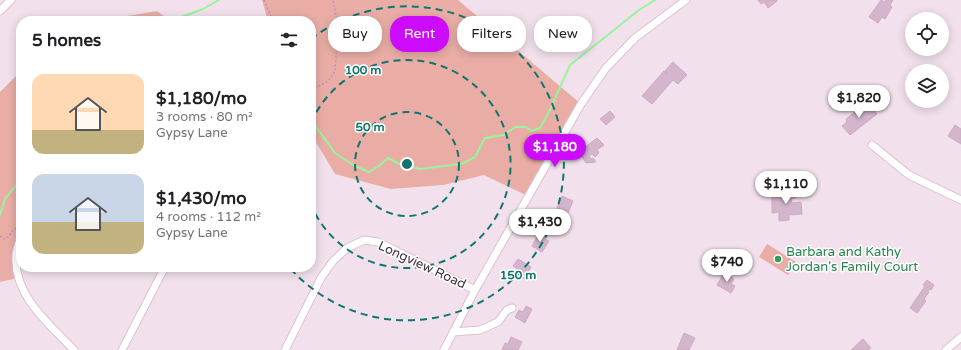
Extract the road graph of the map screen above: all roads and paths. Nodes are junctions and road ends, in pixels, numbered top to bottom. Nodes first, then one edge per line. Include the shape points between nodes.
1 (11, 0) edge
2 (264, 0) edge
3 (333, 0) edge
4 (686, 0) edge
5 (0, 11) edge
6 (271, 16) edge
7 (316, 88) edge
8 (872, 145) dead end
9 (961, 200) edge
10 (16, 228) edge
11 (0, 236) edge
12 (17, 272) edge
13 (162, 272) edge
14 (476, 290) junction
15 (512, 308) dead end
16 (453, 332) junction
17 (961, 338) edge
18 (74, 350) edge
19 (122, 350) edge
20 (285, 350) edge
21 (444, 350) edge
22 (946, 350) edge

1 - 5 street
2 - 6 path
3 - 7 path via 338,25 335,72 328,82
4 - 14 street via 635,38 606,68 580,104
8 - 9 street via 909,175
10 - 11 path via 4,239
12 - 18 street via 27,297 40,315
13 - 19 street
14 - 16 street
14 - 20 street, Longview Road via 378,242 364,240 347,248 333,261 321,278
15 - 16 street via 507,310 498,322 480,330
16 - 21 street
17 - 22 street

